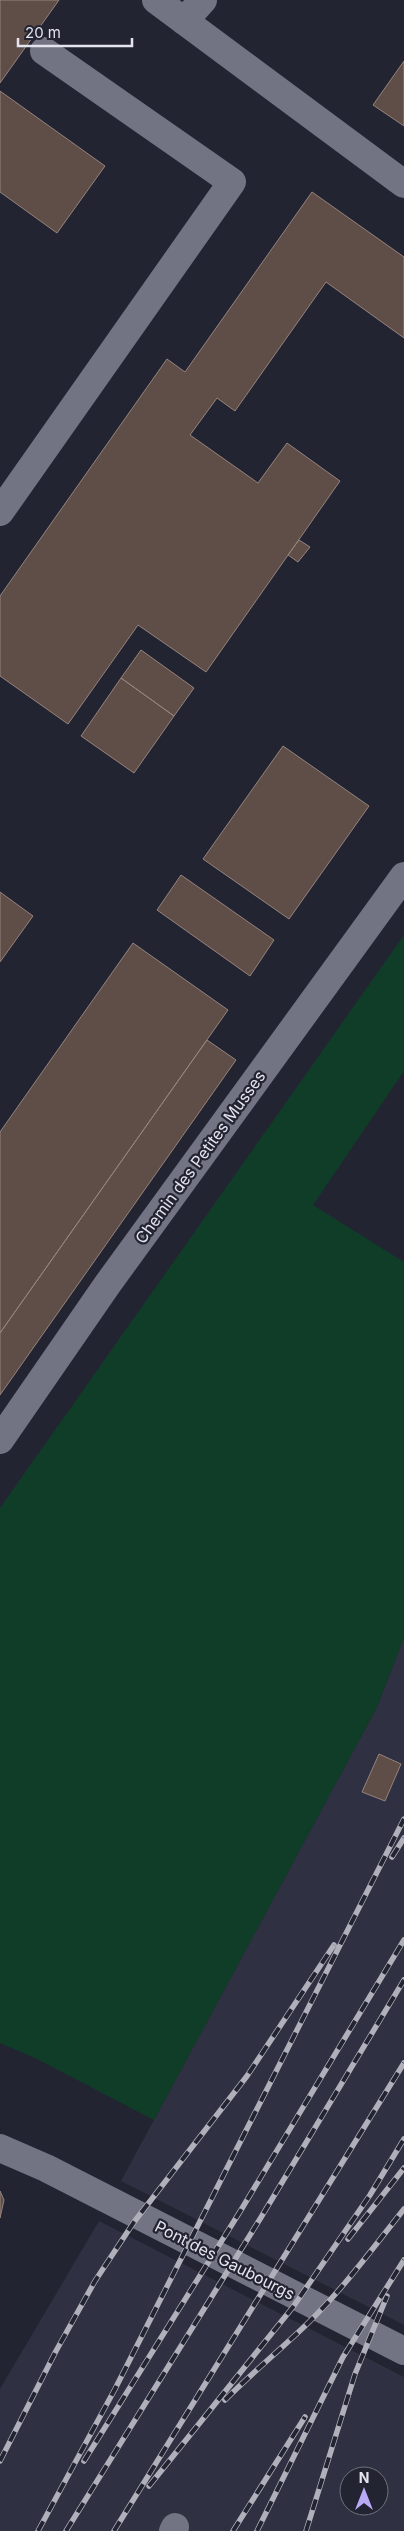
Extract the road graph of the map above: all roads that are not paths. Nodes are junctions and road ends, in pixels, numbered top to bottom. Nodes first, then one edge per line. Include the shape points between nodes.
1 (156, 0) edge
2 (203, 0) edge
3 (184, 21) junction
4 (44, 51) dead end
5 (404, 184) edge
6 (0, 512) edge
7 (404, 876) edge
8 (0, 1440) edge
9 (0, 2148) edge
10 (404, 2351) edge

1 - 3 street
2 - 3 street
3 - 5 street
4 - 6 street via 232,182
7 - 8 street, Chemin des Petites Musses via 107,1285
9 - 10 street, Pont des Gaubourgs via 46,2168

